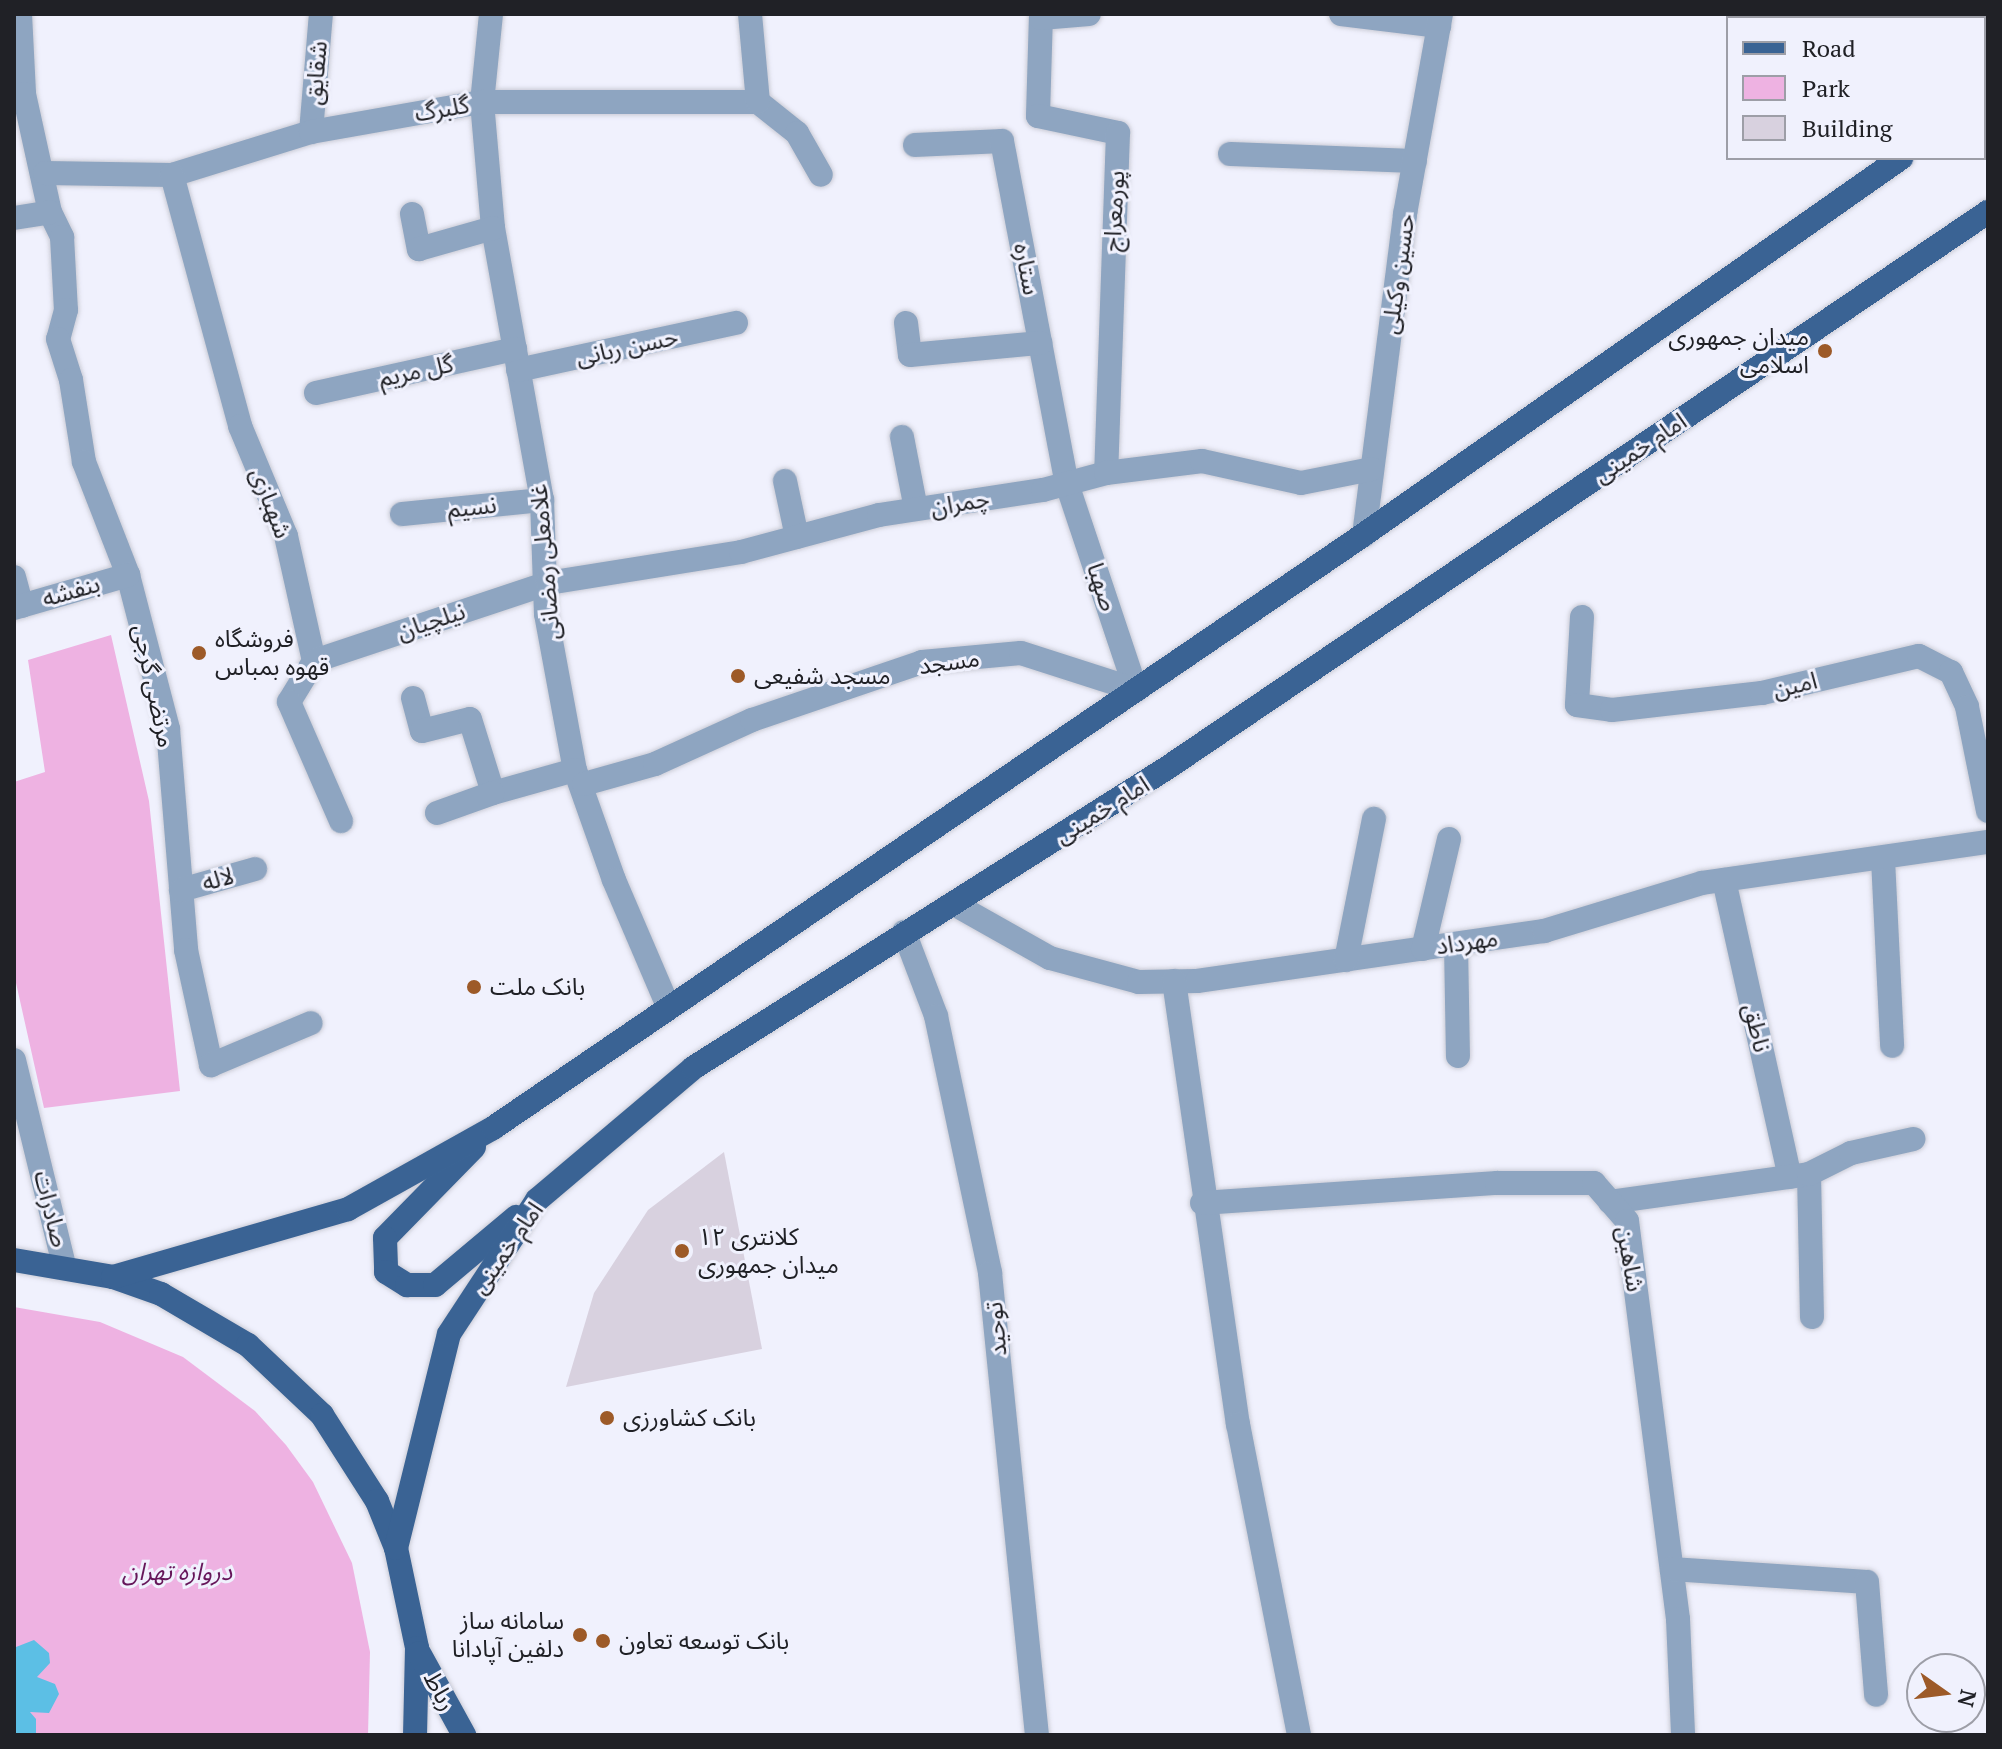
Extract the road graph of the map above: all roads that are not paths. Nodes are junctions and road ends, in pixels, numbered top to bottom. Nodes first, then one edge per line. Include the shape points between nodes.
1 (20, 14) edge
2 (321, 14) edge
3 (491, 14) edge
4 (750, 14) edge
5 (1089, 14) edge
6 (1341, 14) edge
7 (1041, 16) edge
8 (1440, 20) edge
9 (482, 102) junction
10 (758, 102) junction
11 (311, 132) junction
12 (915, 145) dead end
13 (1230, 154) dead end
14 (1898, 160) edge
15 (1415, 161) junction
16 (45, 173) junction
17 (172, 175) junction
18 (821, 175) dead end
19 (50, 212) junction
20 (1988, 212) edge
21 (412, 214) dead end
22 (14, 218) edge
23 (493, 228) junction
24 (736, 323) dead end
25 (906, 323) dead end
26 (1040, 343) junction
27 (516, 360) junction
28 (316, 393) dead end
29 (902, 437) dead end
30 (1372, 469) junction
31 (1106, 473) junction
32 (785, 481) dead end
33 (1067, 484) junction
34 (542, 500) junction
35 (916, 509) junction
36 (402, 514) dead end
37 (1364, 535) junction
38 (797, 537) junction
39 (128, 575) junction
40 (14, 577) edge
41 (548, 583) junction
42 (18, 607) edge
43 (1582, 617) dead end
44 (314, 661) junction
45 (1136, 690) junction
46 (413, 698) dead end
47 (580, 777) junction
48 (493, 793) junction
49 (1988, 811) edge
50 (437, 813) dead end
51 (1374, 819) dead end
52 (341, 821) dead end
53 (1449, 839) dead end
54 (1988, 842) edge
55 (1883, 859) junction
56 (255, 869) dead end
57 (1724, 880) junction
58 (181, 890) junction
59 (954, 904) junction
60 (904, 932) junction
61 (1456, 944) junction
62 (1423, 949) junction
63 (1346, 960) junction
64 (1174, 981) junction
65 (668, 1006) junction
66 (311, 1023) dead end
67 (1892, 1046) dead end
68 (1458, 1056) dead end
69 (14, 1060) edge
70 (493, 1128) junction
71 (1913, 1139) dead end
72 (1800, 1175) junction
73 (537, 1200) junction
74 (1610, 1202) junction
75 (1202, 1203) junction
76 (14, 1260) edge
77 (64, 1265) junction
78 (113, 1277) junction
79 (1812, 1317) dead end
80 (396, 1548) junction
81 (1672, 1569) junction
82 (417, 1648) junction
83 (1876, 1695) dead end
84 (415, 1735) edge
85 (464, 1735) edge
86 (1037, 1735) edge
87 (1299, 1735) edge
88 (1683, 1735) edge

1 - 16 street, مرتضی گرجی via 24,94
2 - 11 street, شقایق
3 - 9 street, غلامعلی رمضانی
4 - 10 street
5 - 7 street
6 - 8 street
7 - 31 street, پورمعراج via 1038,116 1118,133
8 - 15 street, حسین وکیلی
9 - 10 street, گلبرگ
9 - 11 street, گلبرگ
9 - 23 street, غلامعلی رمضانی
10 - 18 street via 797,133
11 - 17 street, گلبرگ
12 - 26 street, ستاره via 1002,141
13 - 15 street
14 - 37 main road
15 - 30 street, حسین وکیلی
16 - 17 street, گلبرگ
16 - 19 street, مرتضی گرجی
17 - 44 street, شهبازی via 240,426 286,536
19 - 22 street
19 - 39 street, مرتضی گرجی via 62,237 66,310 58,339 71,380 84,462
20 - 59 main road, امام خمینی via 1167,768
21 - 23 street via 419,249
23 - 27 street, غلامعلی رمضانی
24 - 27 street, حسن ربانی
25 - 26 street via 910,355
26 - 33 street, ستاره
27 - 28 street, گل مریم
27 - 34 street, غلامعلی رمضانی
29 - 35 street
30 - 31 street, چمران via 1301,483 1202,461
30 - 37 street, حسین وکیلی
31 - 33 street, چمران
32 - 38 street
33 - 35 street, چمران
33 - 45 street, صهبا
34 - 36 street, نسیم
34 - 41 street, غلامعلی رمضانی
35 - 38 street, چمران
37 - 45 main road
38 - 41 street, چمران via 725,555
39 - 42 street, بنفشه
39 - 58 street, مرتضی گرجی via 168,729
40 - 42 street
41 - 44 street, نیلچیان
41 - 47 street, غلامعلی رمضانی via 546,614
43 - 49 street, امین via 1577,705 1612,710 1762,693 1919,656 1951,672 1967,707
44 - 52 street via 289,702
45 - 47 street, مسجد via 1021,653 922,662 752,720 655,764
45 - 65 main road
46 - 48 street via 422,731 470,719
47 - 48 street, مسجد
47 - 65 street, غلامعلی رمضانی via 614,880
48 - 50 street, مسجد
51 - 63 street
53 - 62 street
54 - 55 street, مهرداد
55 - 57 street, مهرداد
55 - 67 street
56 - 58 street, لاله
57 - 61 street, مهرداد via 1544,931
57 - 72 street, ناطق
58 - 66 street, مرتضی گرجی via 186,950 211,1065
59 - 60 main road, امام خمینی
59 - 64 street, مهرداد via 1050,958 1139,982
60 - 73 main road, امام خمینی via 693,1068
60 - 86 street, توحید via 936,1016 990,1273
61 - 62 street, مهرداد
61 - 68 street
62 - 63 street, مهرداد
63 - 64 street, مهرداد
64 - 75 street
65 - 70 main road
69 - 77 street, صادرات
70 - 73 main road via 385,1238 386,1272 407,1285 435,1285
70 - 78 main road via 348,1209
71 - 72 street via 1851,1153
72 - 74 street
72 - 79 street, ناطق
73 - 80 main road, امام خمینی via 449,1334
74 - 75 street, شاهین via 1594,1183 1497,1183
74 - 81 street, شاهین via 1627,1221
75 - 87 street
76 - 77 main road
77 - 78 main road
78 - 80 main road via 207,1317 288,1378 352,1457
80 - 82 main road
81 - 83 street via 1867,1582
81 - 88 street, شاهین
82 - 84 main road
82 - 85 main road, رباط

